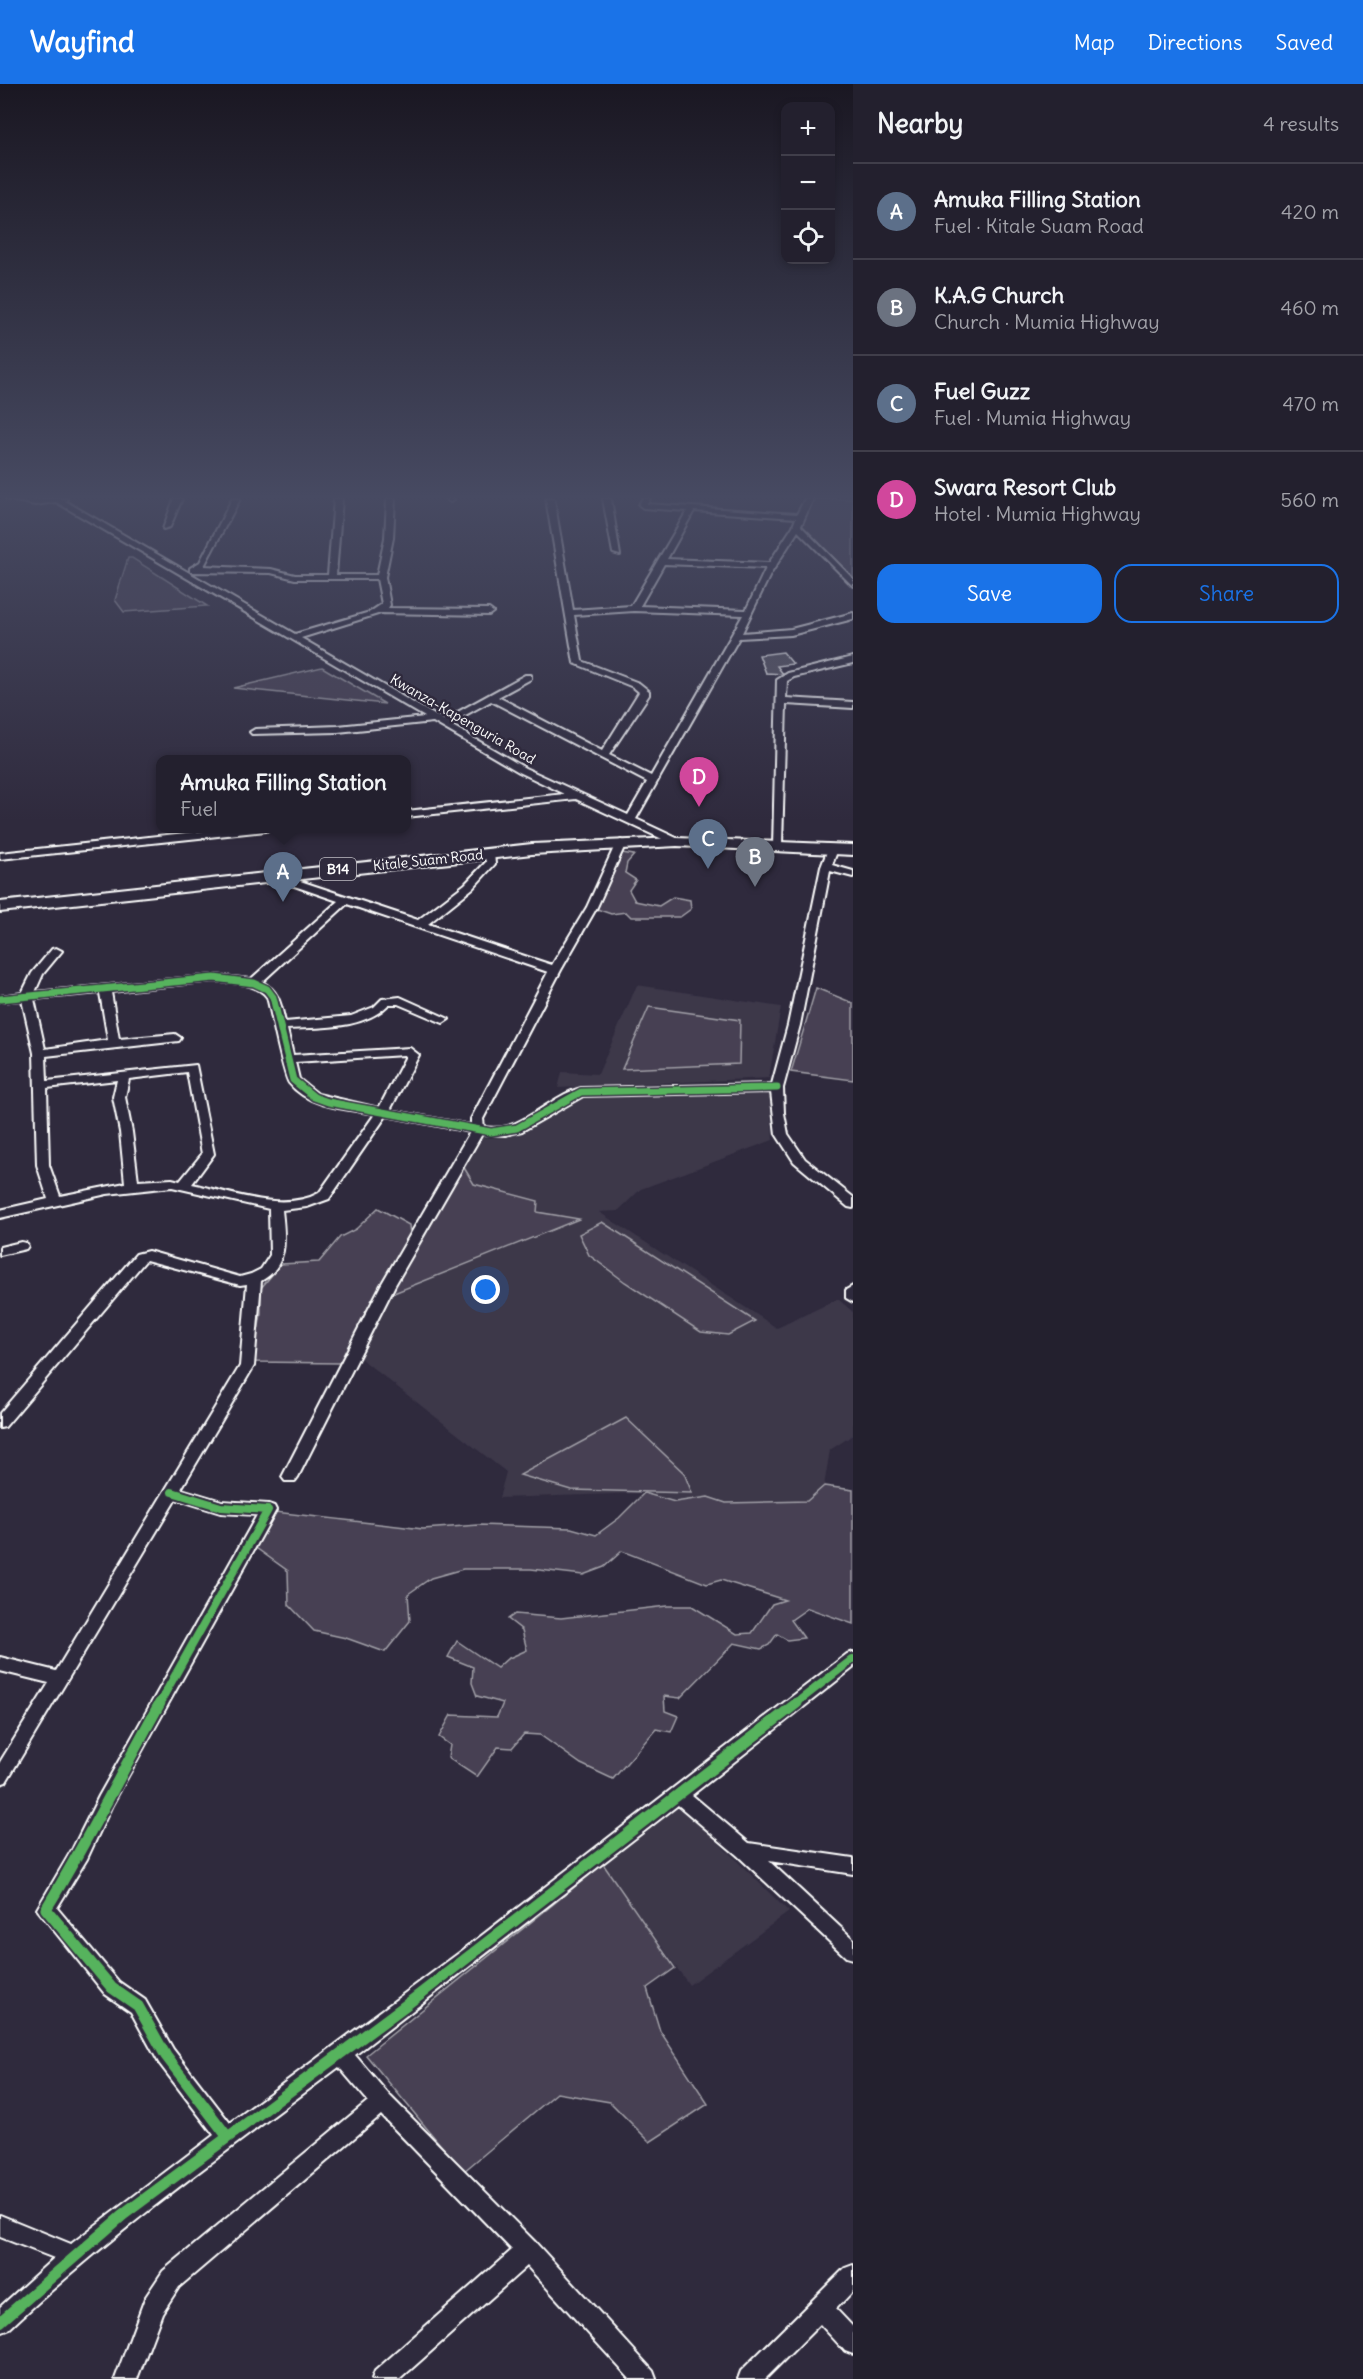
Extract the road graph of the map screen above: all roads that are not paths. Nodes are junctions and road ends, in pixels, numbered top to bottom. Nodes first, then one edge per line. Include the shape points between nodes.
1 (242, 606) edge
2 (385, 606) edge
3 (569, 606) edge
4 (752, 606) edge
5 (634, 608) joint
6 (380, 610) junction
7 (489, 612) dead end
8 (570, 613) junction
9 (749, 613) junction
10 (853, 616) edge
11 (735, 636) junction
12 (295, 637) junction
13 (853, 660) edge
14 (528, 677) dead end
15 (492, 698) junction
16 (783, 701) junction
17 (853, 705) edge
18 (441, 721) junction
19 (255, 732) dead end
20 (603, 757) junction
21 (654, 782) junction
22 (574, 796) junction
23 (411, 813) edge
24 (630, 821) junction
25 (218, 833) edge
26 (677, 842) junction
27 (621, 843) junction
28 (777, 845) junction
29 (833, 849) junction
30 (853, 850) edge
31 (489, 853) junction
32 (0, 856) edge
33 (826, 867) junction
34 (853, 874) edge
35 (275, 876) junction
36 (345, 900) junction
37 (0, 907) edge
38 (419, 925) junction
39 (56, 951) dead end
40 (555, 970) junction
41 (254, 982) junction
42 (105, 989) junction
43 (27, 996) junction
44 (0, 999) edge
45 (442, 1019) dead end
46 (279, 1026) junction
47 (175, 1038) dead end
48 (114, 1043) junction
49 (40, 1053) junction
50 (288, 1059) junction
51 (124, 1076) junction
52 (41, 1085) junction
53 (777, 1088) junction
54 (382, 1112) junction
55 (478, 1130) junction
56 (184, 1185) junction
57 (132, 1187) junction
58 (56, 1202) junction
59 (853, 1204) edge
60 (275, 1206) junction
61 (0, 1214) edge
62 (21, 1246) dead end
63 (0, 1251) edge
64 (254, 1280) junction
65 (853, 1290) edge
66 (853, 1298) edge
67 (0, 1423) edge
68 (290, 1477) dead end
69 (172, 1492) junction
70 (853, 1659) edge
71 (0, 1664) edge
72 (60, 1679) junction
73 (3, 1767) edge
74 (678, 1794) junction
75 (744, 1850) junction
76 (853, 1866) edge
77 (853, 1951) edge
78 (340, 2054) junction
79 (382, 2102) junction
80 (227, 2136) junction
81 (0, 2226) edge
82 (528, 2251) junction
83 (72, 2255) junction
84 (853, 2276) edge
85 (821, 2309) junction
86 (0, 2322) edge
87 (853, 2343) edge
88 (126, 2379) edge
89 (383, 2379) edge
90 (645, 2379) edge
91 (749, 2379) edge

1 - 12 street, Kwanza-Kapenguria Road
2 - 6 street
3 - 8 street
4 - 9 street
5 - 8 street
5 - 9 street
6 - 7 street
6 - 12 street
8 - 20 street via 578,663 644,691
9 - 11 street
10 - 11 street via 791,632
11 - 21 street
12 - 18 street, Kwanza-Kapenguria Road
13 - 16 street via 784,677
14 - 15 street
15 - 18 street
15 - 20 street
16 - 17 street
16 - 28 street
18 - 19 street
18 - 22 street, Kwanza-Kapenguria Road
20 - 21 street
21 - 24 street
22 - 23 street
22 - 24 street, Kwanza-Kapenguria Road
24 - 26 street, Kwanza-Kapenguria Road
25 - 32 street
26 - 27 highway, Kitale Suam Road / B14
26 - 28 highway, B14
27 - 31 highway, Kitale Suam Road / B14
27 - 40 street via 592,907
28 - 29 highway, B14
29 - 30 highway, B14
29 - 33 street
31 - 35 highway, Kitale Suam Road / B14
31 - 38 street via 491,862 469,886
33 - 34 street
33 - 53 street
35 - 36 street
35 - 37 highway, Kitale Suam Road / B14
36 - 38 street
36 - 41 street
38 - 40 street
39 - 43 street via 38,973
40 - 55 street via 477,1119
41 - 42 street via 214,978
41 - 46 street via 271,993
42 - 43 street
42 - 48 street
43 - 44 street
43 - 49 street
45 - 46 street via 400,1000 386,1001 380,1010 362,1018
46 - 50 street
47 - 48 street
48 - 49 street
49 - 52 street
50 - 54 street via 293,1080 314,1097
50 - 54 street via 411,1053 413,1058
51 - 52 street
51 - 56 street via 192,1068 195,1073 208,1154
51 - 57 street via 119,1097
52 - 58 street via 43,1165
53 - 55 street via 580,1092 564,1098 524,1127 508,1132
53 - 59 street via 778,1113 787,1143 800,1162
54 - 55 street
54 - 60 street via 324,1196 308,1204
55 - 68 street via 388,1285
56 - 57 street
56 - 60 street
57 - 58 street
58 - 61 street
60 - 64 street via 278,1254 272,1267
62 - 63 street
64 - 67 street via 240,1281 148,1255 141,1257
64 - 69 street via 247,1366
65 - 66 street
69 - 72 street
69 - 80 street via 220,1507 268,1510 46,1909 112,1988 138,2006 166,2056
70 - 74 street
71 - 72 street
72 - 73 street
74 - 75 street
74 - 78 street
75 - 76 street
75 - 77 street
78 - 79 street
78 - 80 street
79 - 82 street
79 - 88 street via 171,2279 153,2306
80 - 83 street
81 - 83 street
82 - 89 street
82 - 90 street
83 - 86 street
84 - 85 street
85 - 87 street
85 - 91 street

